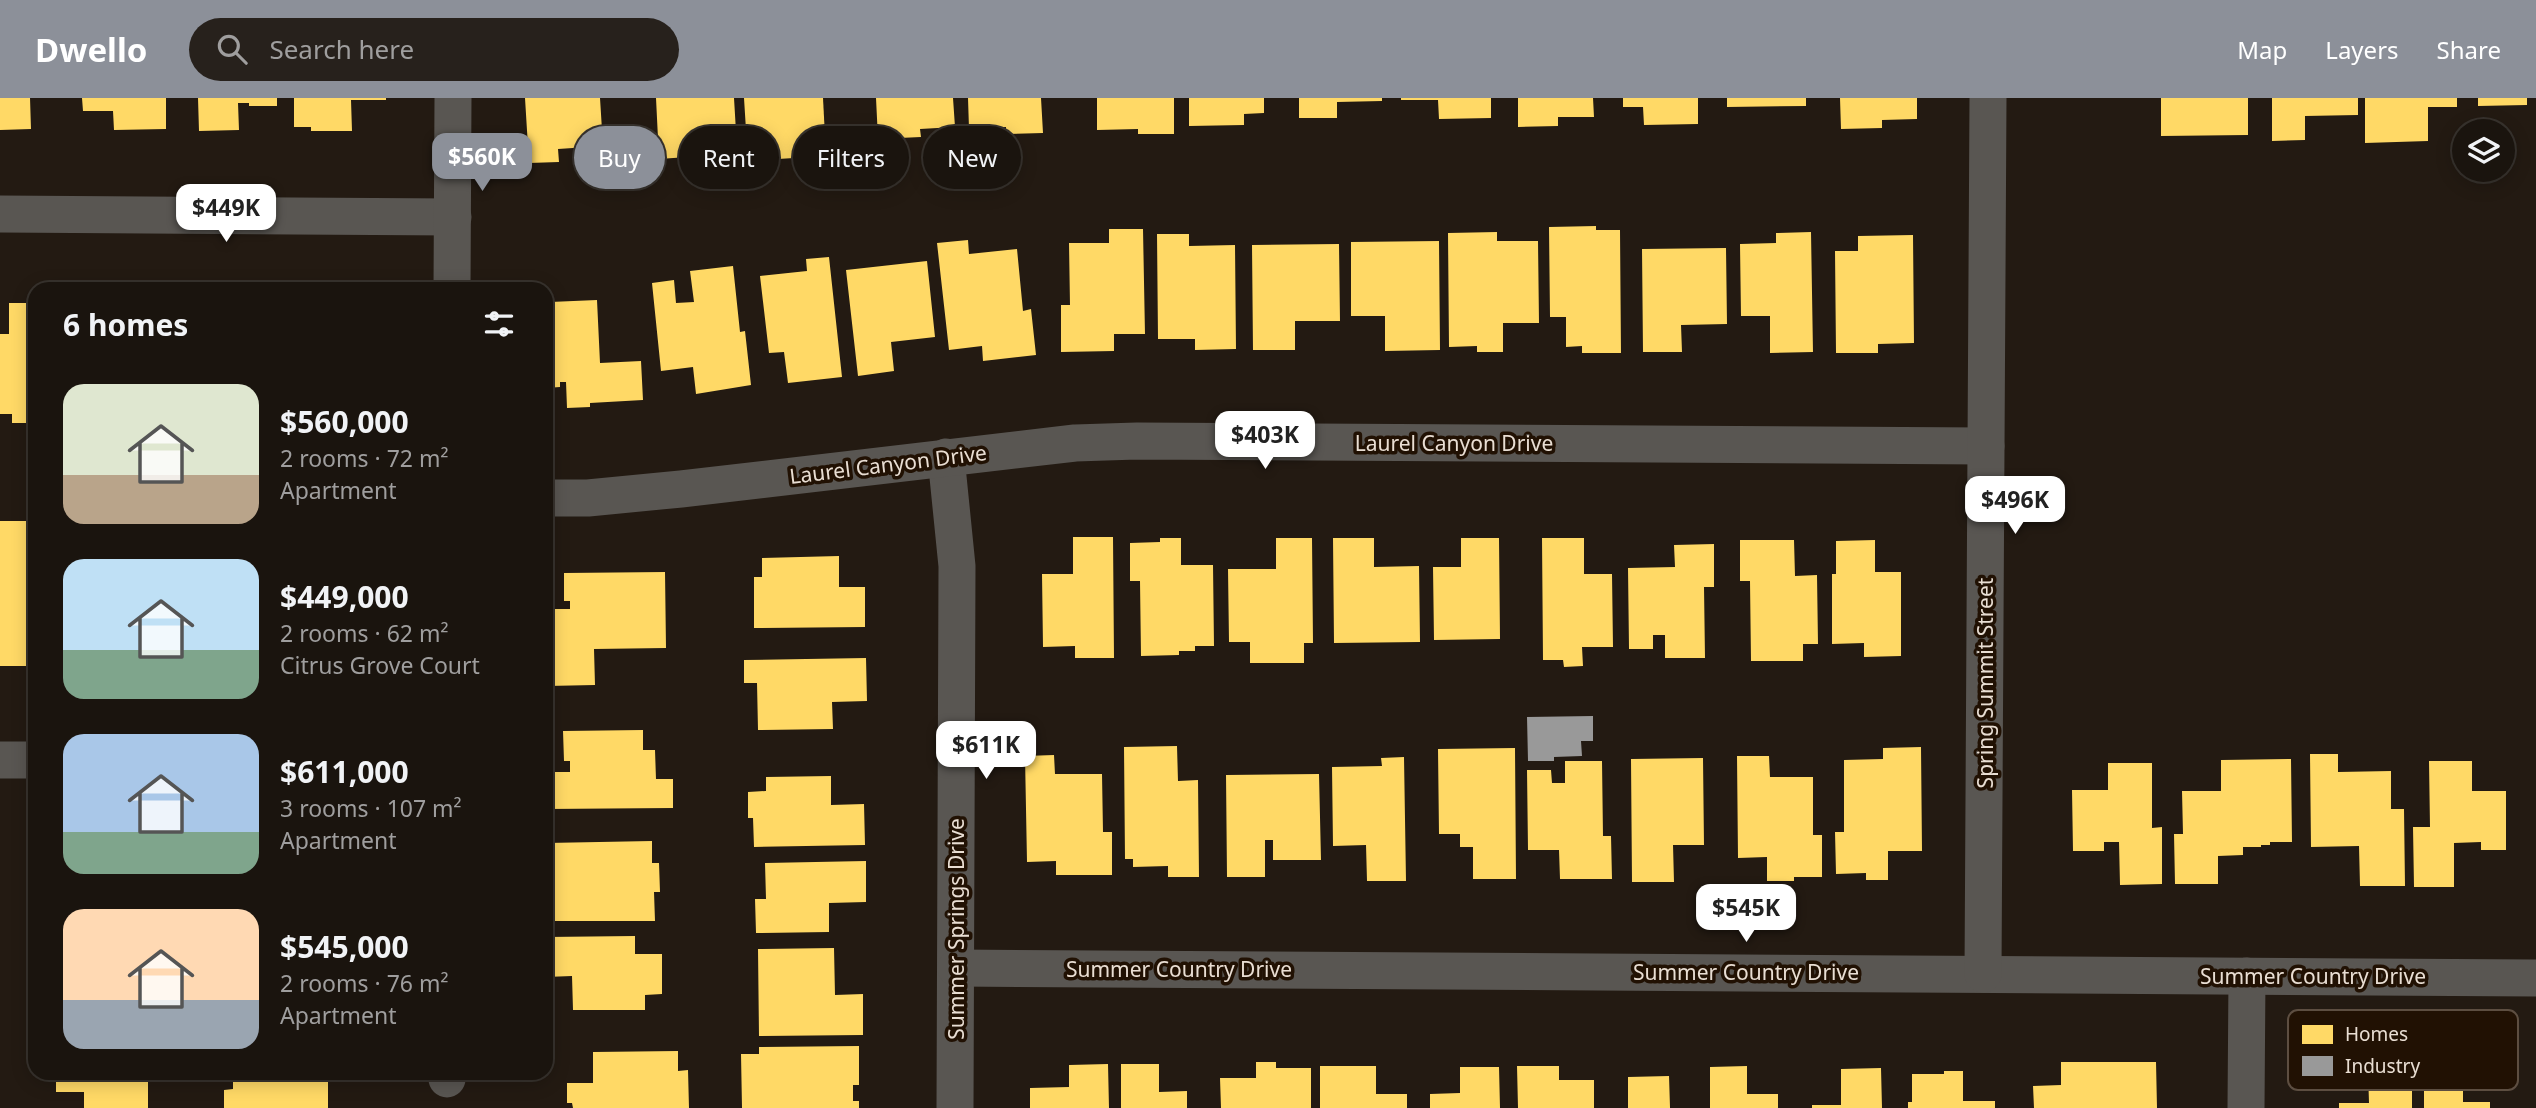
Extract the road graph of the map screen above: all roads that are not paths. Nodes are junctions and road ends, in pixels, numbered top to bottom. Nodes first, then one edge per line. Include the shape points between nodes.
1 (453, 98) edge
2 (1988, 98) edge
3 (0, 214) edge
4 (453, 217) junction
5 (452, 282) edge
6 (1986, 446) junction
7 (946, 457) junction
8 (553, 498) edge
9 (0, 760) edge
10 (28, 760) edge
11 (956, 968) junction
12 (1983, 974) junction
13 (2247, 976) junction
14 (2536, 978) edge
15 (955, 1108) edge
16 (2246, 1108) edge

1 - 4 street
2 - 6 street, Spring Summit Street
3 - 4 street
4 - 5 street
6 - 7 street, Laurel Canyon Drive via 1137,441
6 - 12 street, Spring Summit Street
7 - 8 street, Laurel Canyon Drive via 681,489
7 - 11 street, Summer Springs Drive via 957,566
9 - 10 street
11 - 12 street, Summer Country Drive
11 - 15 street, Summer Springs Drive
12 - 13 street, Summer Country Drive
13 - 14 street, Summer Country Drive
13 - 16 street

